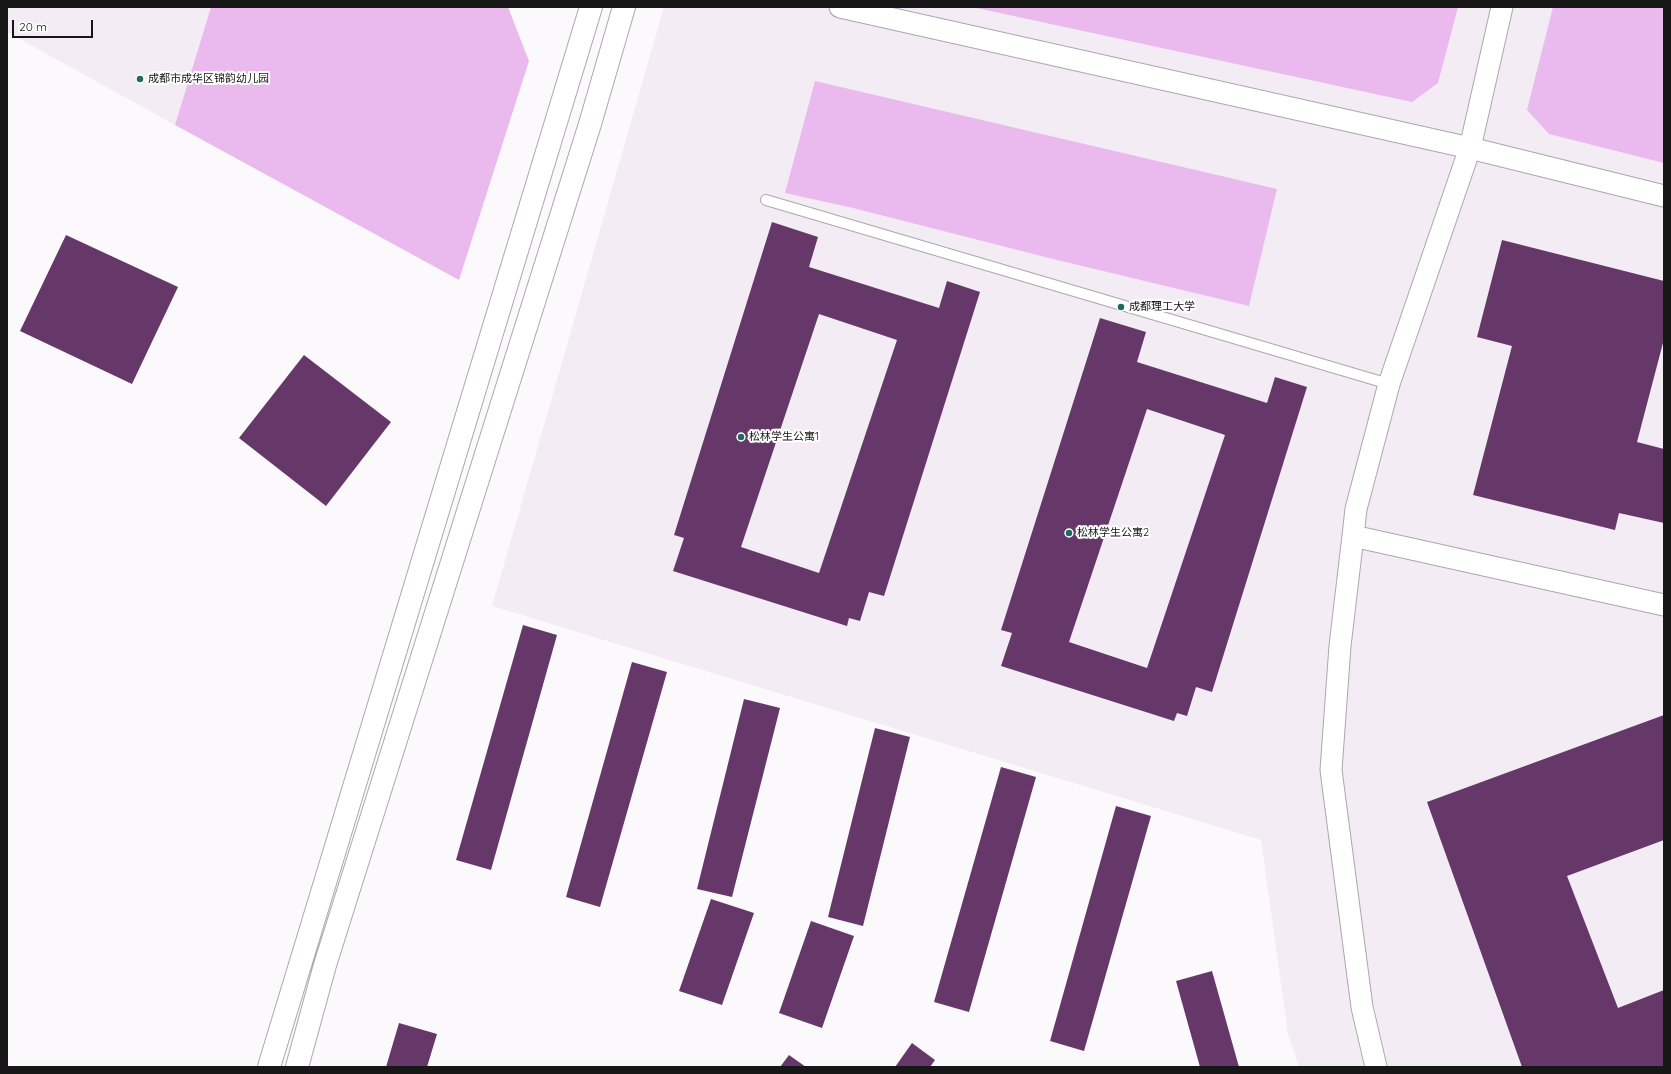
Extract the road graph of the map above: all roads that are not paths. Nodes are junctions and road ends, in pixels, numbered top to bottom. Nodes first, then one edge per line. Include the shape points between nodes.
1 (591, 7) edge
2 (624, 7) edge
3 (840, 7) edge
4 (1502, 7) edge
5 (1470, 148) junction
6 (1664, 196) edge
7 (766, 200) dead end
8 (1389, 384) junction
9 (1353, 536) junction
10 (1664, 605) edge
11 (269, 1067) edge
12 (296, 1067) edge
13 (1376, 1067) edge

1 - 11 street
2 - 12 street via 588,131 325,965
3 - 5 street
4 - 5 street
5 - 6 street
5 - 8 street
7 - 8 lane
8 - 9 street via 1356,508
9 - 10 street
9 - 13 street via 1340,646 1331,770 1362,1006

